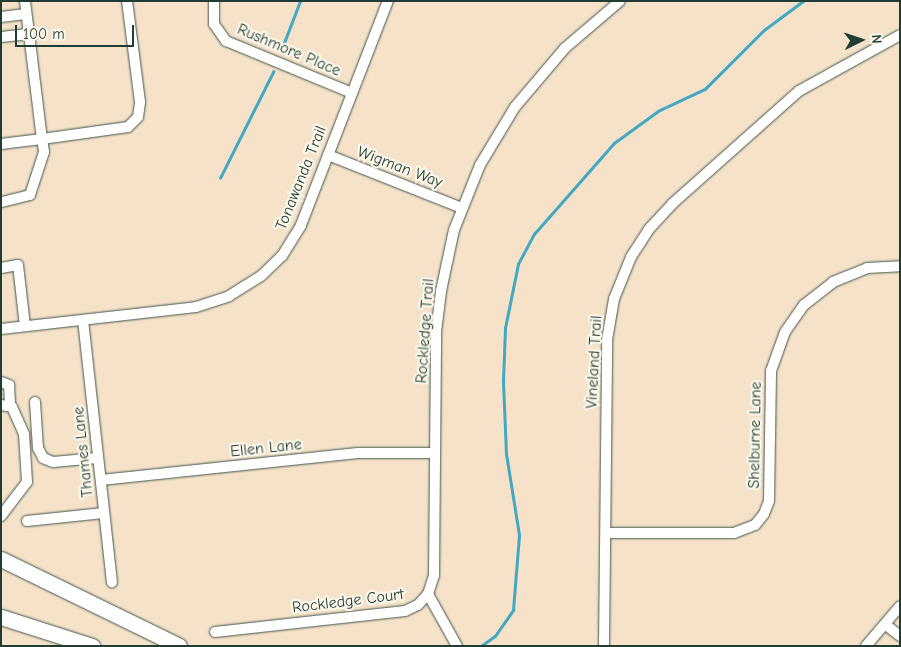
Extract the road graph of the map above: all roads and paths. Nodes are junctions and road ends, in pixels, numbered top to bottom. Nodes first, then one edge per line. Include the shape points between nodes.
1 (25, 1) edge
2 (127, 1) edge
3 (214, 1) edge
4 (388, 1) edge
5 (620, 1) edge
6 (26, 14) junction
7 (1, 17) edge
8 (29, 34) junction
9 (900, 35) edge
10 (1, 37) edge
11 (352, 92) junction
12 (42, 139) junction
13 (1, 144) edge
14 (328, 155) junction
15 (1, 202) edge
16 (462, 208) junction
17 (900, 266) edge
18 (1, 268) edge
19 (83, 320) junction
20 (25, 326) junction
21 (1, 329) edge
22 (1, 382) edge
23 (35, 402) dead end
24 (6, 405) edge
25 (435, 453) junction
26 (98, 458) junction
27 (101, 480) junction
28 (435, 483) joint
29 (104, 513) junction
30 (1, 516) edge
31 (27, 521) dead end
32 (606, 533) junction
33 (1, 559) edge
34 (112, 582) dead end
35 (428, 594) junction
36 (900, 606) edge
37 (1, 617) edge
38 (886, 625) junction
39 (215, 632) dead end
40 (900, 636) edge
41 (92, 646) edge
42 (179, 646) edge
43 (456, 646) edge
44 (604, 646) edge
45 (866, 646) edge

1 - 6 street
2 - 12 street via 140,102 138,117 128,127
3 - 11 street, Rushmore Place via 214,24 226,41
4 - 11 street, Tonawanda Trail
5 - 16 street, Rockledge Trail via 564,48 525,93 487,152
6 - 7 street
6 - 8 street
8 - 10 street
8 - 12 street
9 - 32 street, Vineland Trail via 799,91 672,204 638,245 622,276 609,326
11 - 14 street, Tonawanda Trail
12 - 13 street
12 - 15 street via 44,152 30,195
14 - 16 street, Wigman Way
14 - 19 street, Tonawanda Trail via 292,242 276,262 244,288 196,306
16 - 25 street, Rockledge Trail via 445,266 438,307
17 - 32 street, Shelburne Lane via 868,268 833,282 804,306 785,332 771,371 768,501 764,514 755,525 734,533
18 - 20 street via 18,265
19 - 20 street, Tonawanda Trail
19 - 26 street, Thames Lane
20 - 21 street, Tonawanda Trail
22 - 24 street via 9,385
23 - 26 street via 38,448 43,458 53,462
24 - 30 street via 24,435 27,482
25 - 27 street, Ellen Lane via 358,453
25 - 28 street, Rockledge Trail
26 - 27 street, Thames Lane
27 - 29 street, Thames Lane
28 - 35 street, Rockledge Court via 434,576
29 - 31 street
29 - 34 street, Thames Lane
32 - 44 street, Vineland Trail
33 - 42 highway
35 - 39 street, Rockledge Court via 418,605 405,611
35 - 43 street
36 - 38 street
37 - 41 highway
38 - 40 street
38 - 45 street

